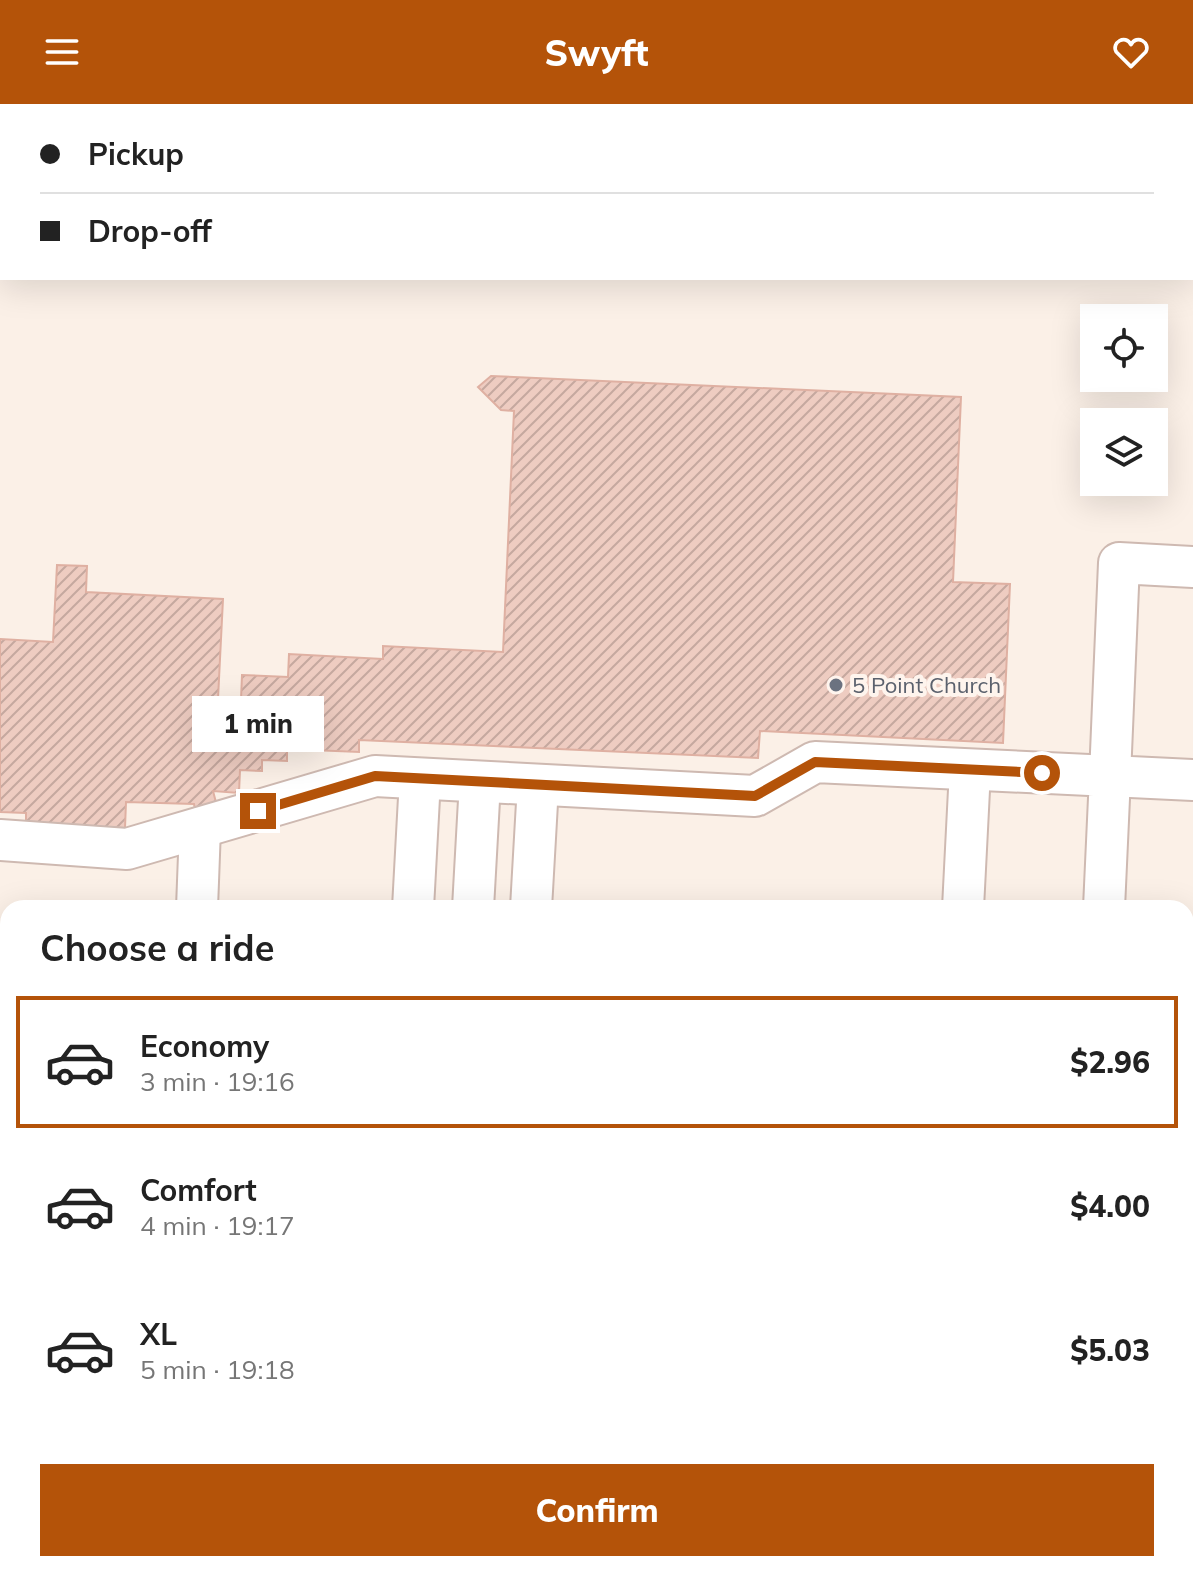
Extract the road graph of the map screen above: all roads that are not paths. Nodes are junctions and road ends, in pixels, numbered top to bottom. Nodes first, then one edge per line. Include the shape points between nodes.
1 (1193, 567) edge
2 (970, 770) junction
3 (1110, 776) junction
4 (420, 779) junction
5 (1193, 780) edge
6 (480, 782) junction
7 (538, 785) junction
8 (200, 828) junction
9 (0, 840) edge
10 (197, 900) edge
11 (413, 900) edge
12 (473, 900) edge
13 (531, 900) edge
14 (963, 900) edge
15 (1104, 900) edge

1 - 3 street via 1119,563
2 - 3 street
2 - 7 street via 815,762 755,796
2 - 14 street
3 - 5 street
3 - 15 street
4 - 6 street
4 - 8 street via 375,776
4 - 11 street
6 - 7 street
6 - 12 street
7 - 13 street
8 - 9 street via 127,849
8 - 10 street

